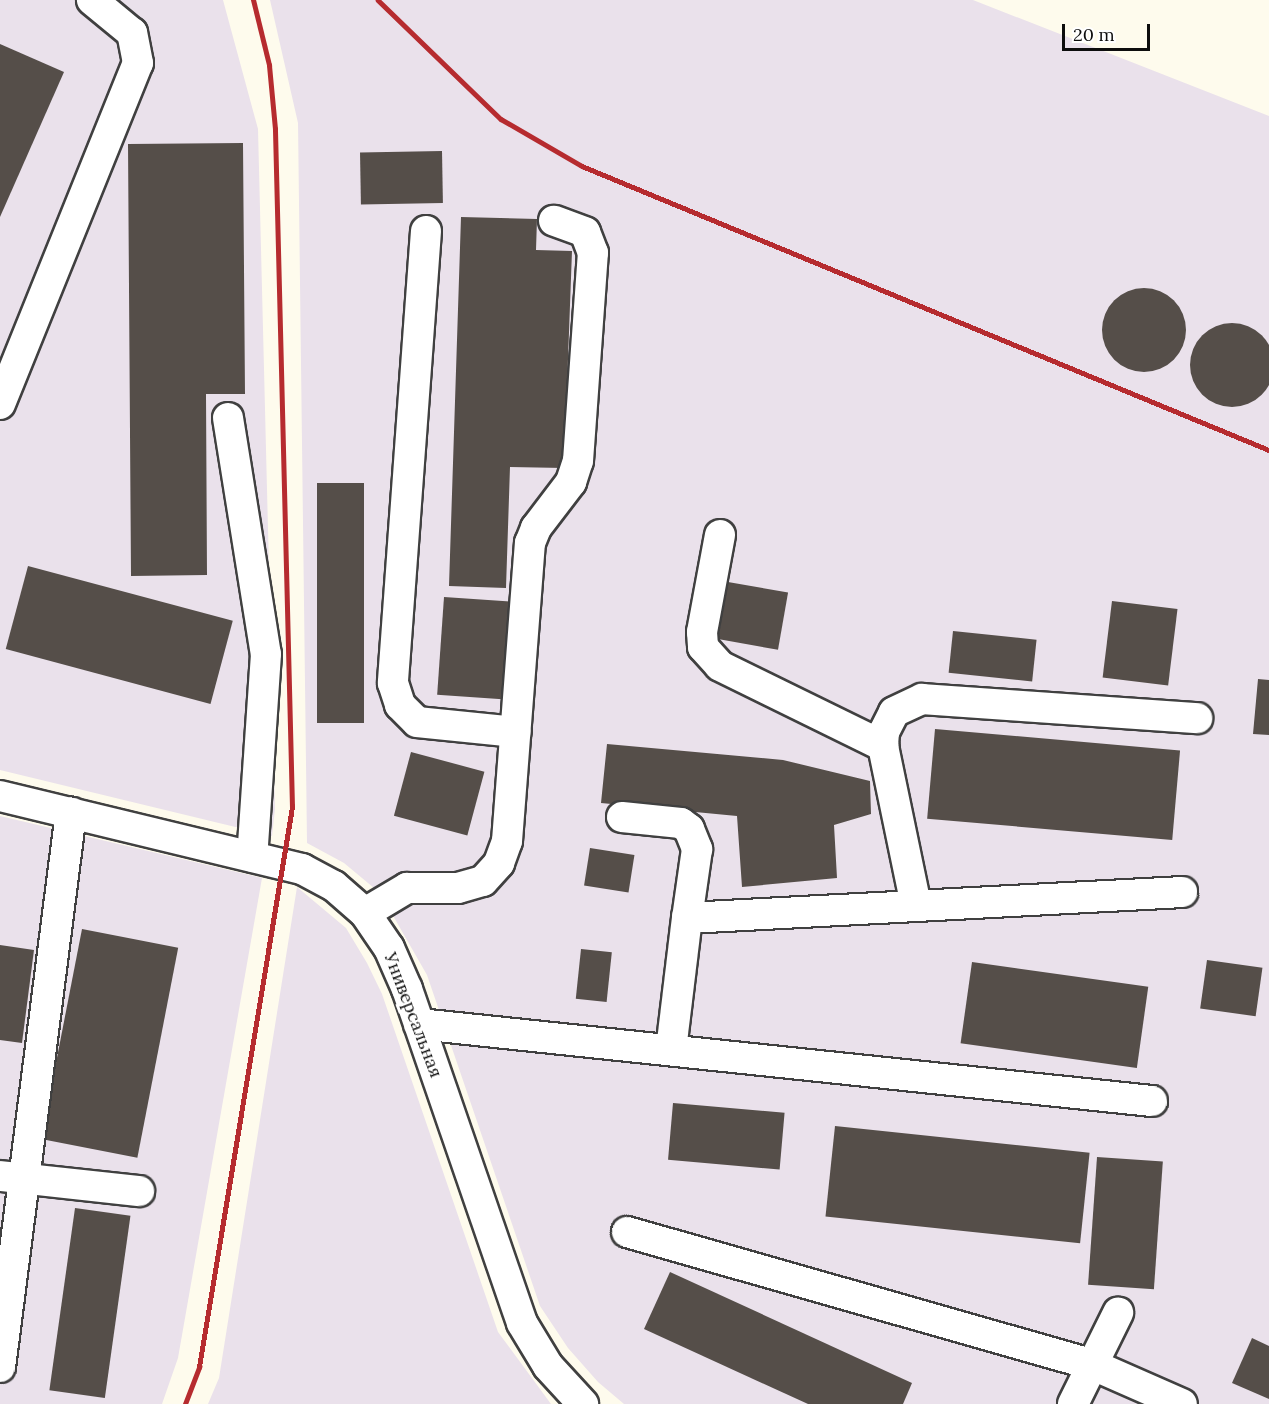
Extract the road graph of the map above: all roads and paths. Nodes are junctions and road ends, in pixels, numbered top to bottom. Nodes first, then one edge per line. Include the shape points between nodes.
1 (92, 0) edge
2 (554, 221) dead end
3 (426, 231) dead end
4 (0, 404) edge
5 (228, 418) dead end
6 (720, 535) dead end
7 (1197, 718) dead end
8 (515, 732) junction
9 (883, 746) junction
10 (0, 796) edge
11 (71, 813) junction
12 (622, 817) dead end
13 (252, 857) junction
14 (1182, 892) dead end
15 (916, 906) junction
16 (365, 913) junction
17 (687, 918) junction
18 (419, 1024) junction
19 (671, 1050) junction
20 (1152, 1101) dead end
21 (11, 1178) edge
22 (139, 1191) dead end
23 (627, 1232) dead end
24 (1118, 1313) dead end
25 (1093, 1365) junction
26 (0, 1367) edge
27 (583, 1404) edge
28 (1073, 1404) edge
29 (1182, 1404) edge

1 - 4 street via 132,33 138,63
2 - 8 street via 585,232 594,253 578,461 571,482 536,528 530,543
3 - 8 street via 393,683 400,705 417,722
5 - 13 street via 266,654
6 - 9 street via 702,632 706,653 720,666
7 - 9 street via 922,699 894,712 884,732
8 - 16 street via 507,841 495,869 471,887 423,886 396,892
9 - 15 street
10 - 11 street, Универсальная
11 - 13 street, Универсальная
11 - 21 street
12 - 17 street via 681,823 695,838
13 - 16 street, Универсальная via 302,869 334,886
14 - 15 street
15 - 17 street
16 - 18 street, Универсальная via 389,948
17 - 19 street
18 - 19 street
18 - 27 street, Универсальная via 522,1323 548,1366
19 - 20 street
21 - 22 street
21 - 26 street
23 - 25 street
24 - 25 street
25 - 28 street
25 - 29 street

